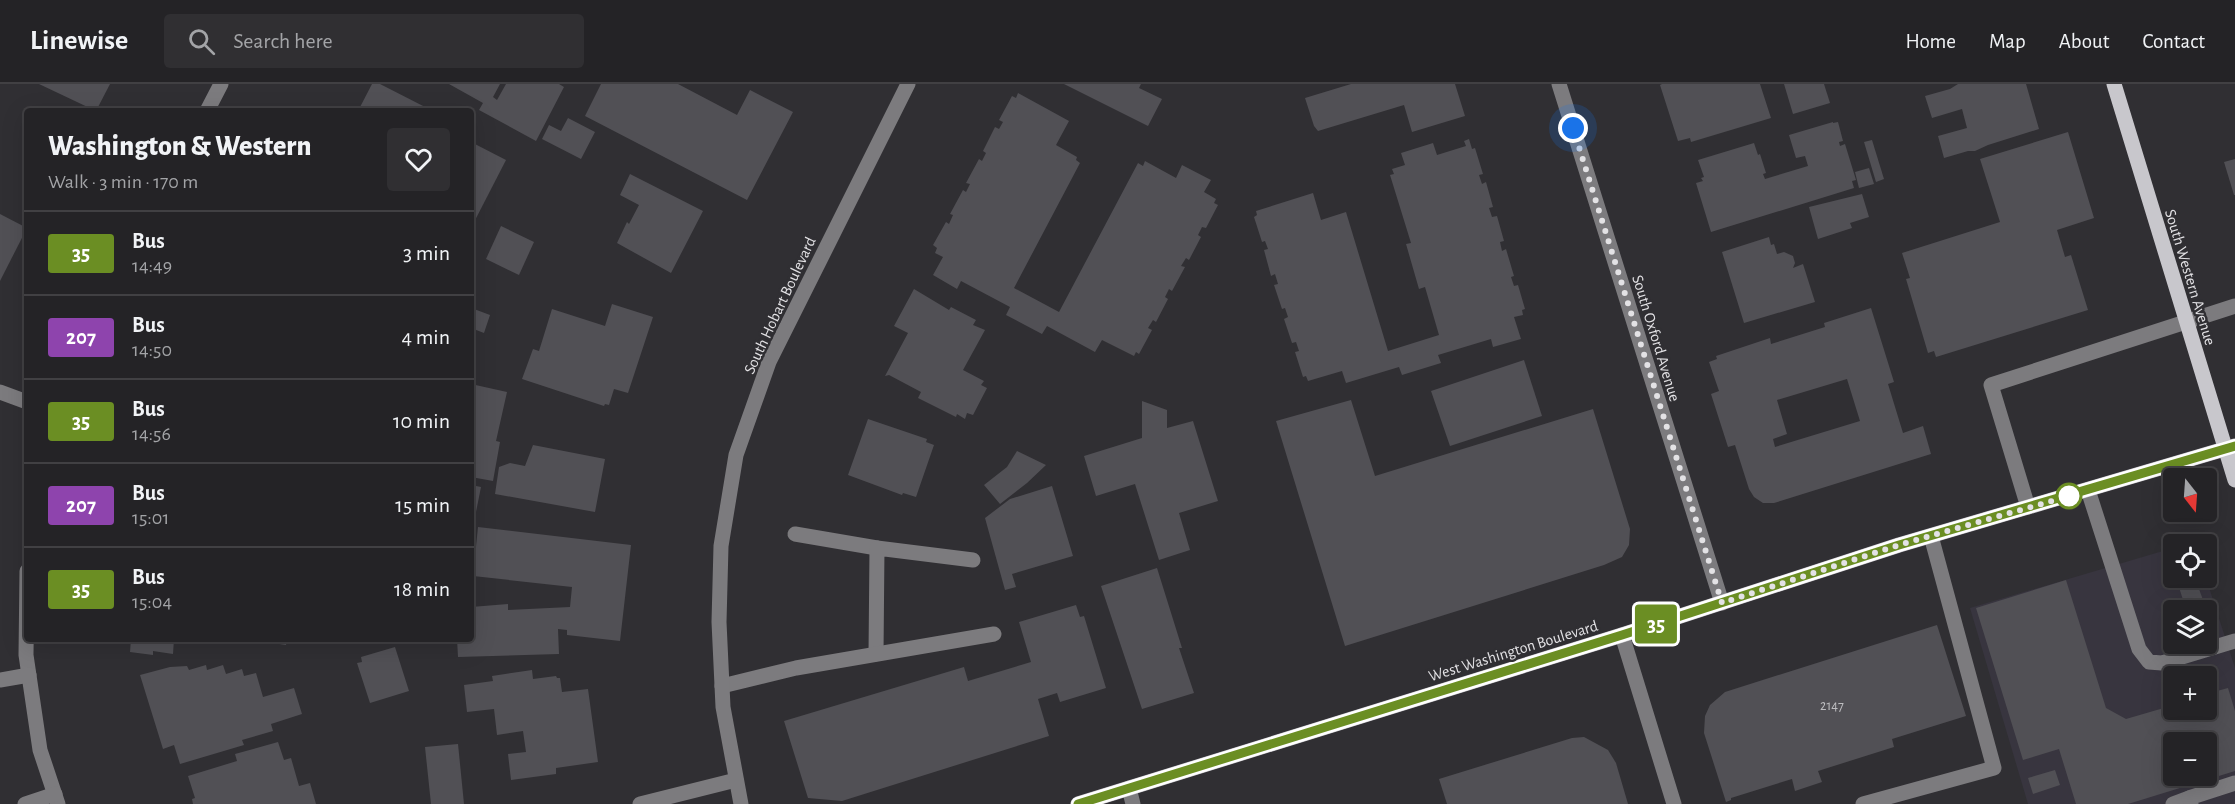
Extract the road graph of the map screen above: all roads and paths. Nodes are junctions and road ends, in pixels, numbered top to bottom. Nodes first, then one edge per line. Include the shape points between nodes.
1 (221, 84) edge
2 (908, 84) edge
3 (1559, 84) edge
4 (2114, 84) edge
5 (209, 108) edge
6 (2235, 306) edge
7 (2185, 321) junction
8 (0, 392) edge
9 (24, 401) edge
10 (2230, 448) edge
11 (2235, 480) edge
12 (2088, 490) junction
13 (2028, 507) junction
14 (795, 534) dead end
15 (1932, 536) junction
16 (878, 548) junction
17 (973, 560) dead end
18 (1722, 603) junction
19 (994, 634) dead end
20 (1622, 635) junction
21 (2235, 641) edge
22 (26, 642) edge
23 (876, 654) junction
24 (29, 675) junction
25 (0, 680) edge
26 (722, 686) junction
27 (736, 780) junction
28 (2235, 783) edge
29 (1128, 788) junction
30 (56, 799) edge
31 (2190, 801) edge
32 (25, 804) edge
33 (640, 804) edge
34 (741, 804) edge
35 (1078, 804) edge
36 (1133, 804) edge
37 (1674, 804) edge
38 (1863, 804) edge
39 (2173, 804) edge

1 - 5 street
2 - 26 street, South Hobart Boulevard via 769,362 736,455 721,546
3 - 18 street, South Oxford Avenue
4 - 7 main road, South Western Avenue
6 - 7 street
7 - 10 main road, South Western Avenue
7 - 13 street via 1991,385
8 - 9 street
10 - 11 main road, South Western Avenue
10 - 12 main road, West Washington Boulevard
12 - 13 main road, West Washington Boulevard
12 - 21 street via 2139,649 2149,662 2162,663
13 - 15 main road, West Washington Boulevard
14 - 16 street
15 - 18 main road, West Washington Boulevard
15 - 38 street via 1994,768
16 - 17 street
16 - 23 street
18 - 20 main road, West Washington Boulevard
19 - 23 street
20 - 29 main road, West Washington Boulevard
20 - 37 street
22 - 24 street
23 - 26 street
24 - 25 street
24 - 30 street via 40,750
26 - 27 street, South Hobart Boulevard
27 - 33 street
27 - 34 street, South Hobart Boulevard
28 - 31 street
29 - 35 main road, West Washington Boulevard
29 - 36 street
30 - 32 street
31 - 39 street

